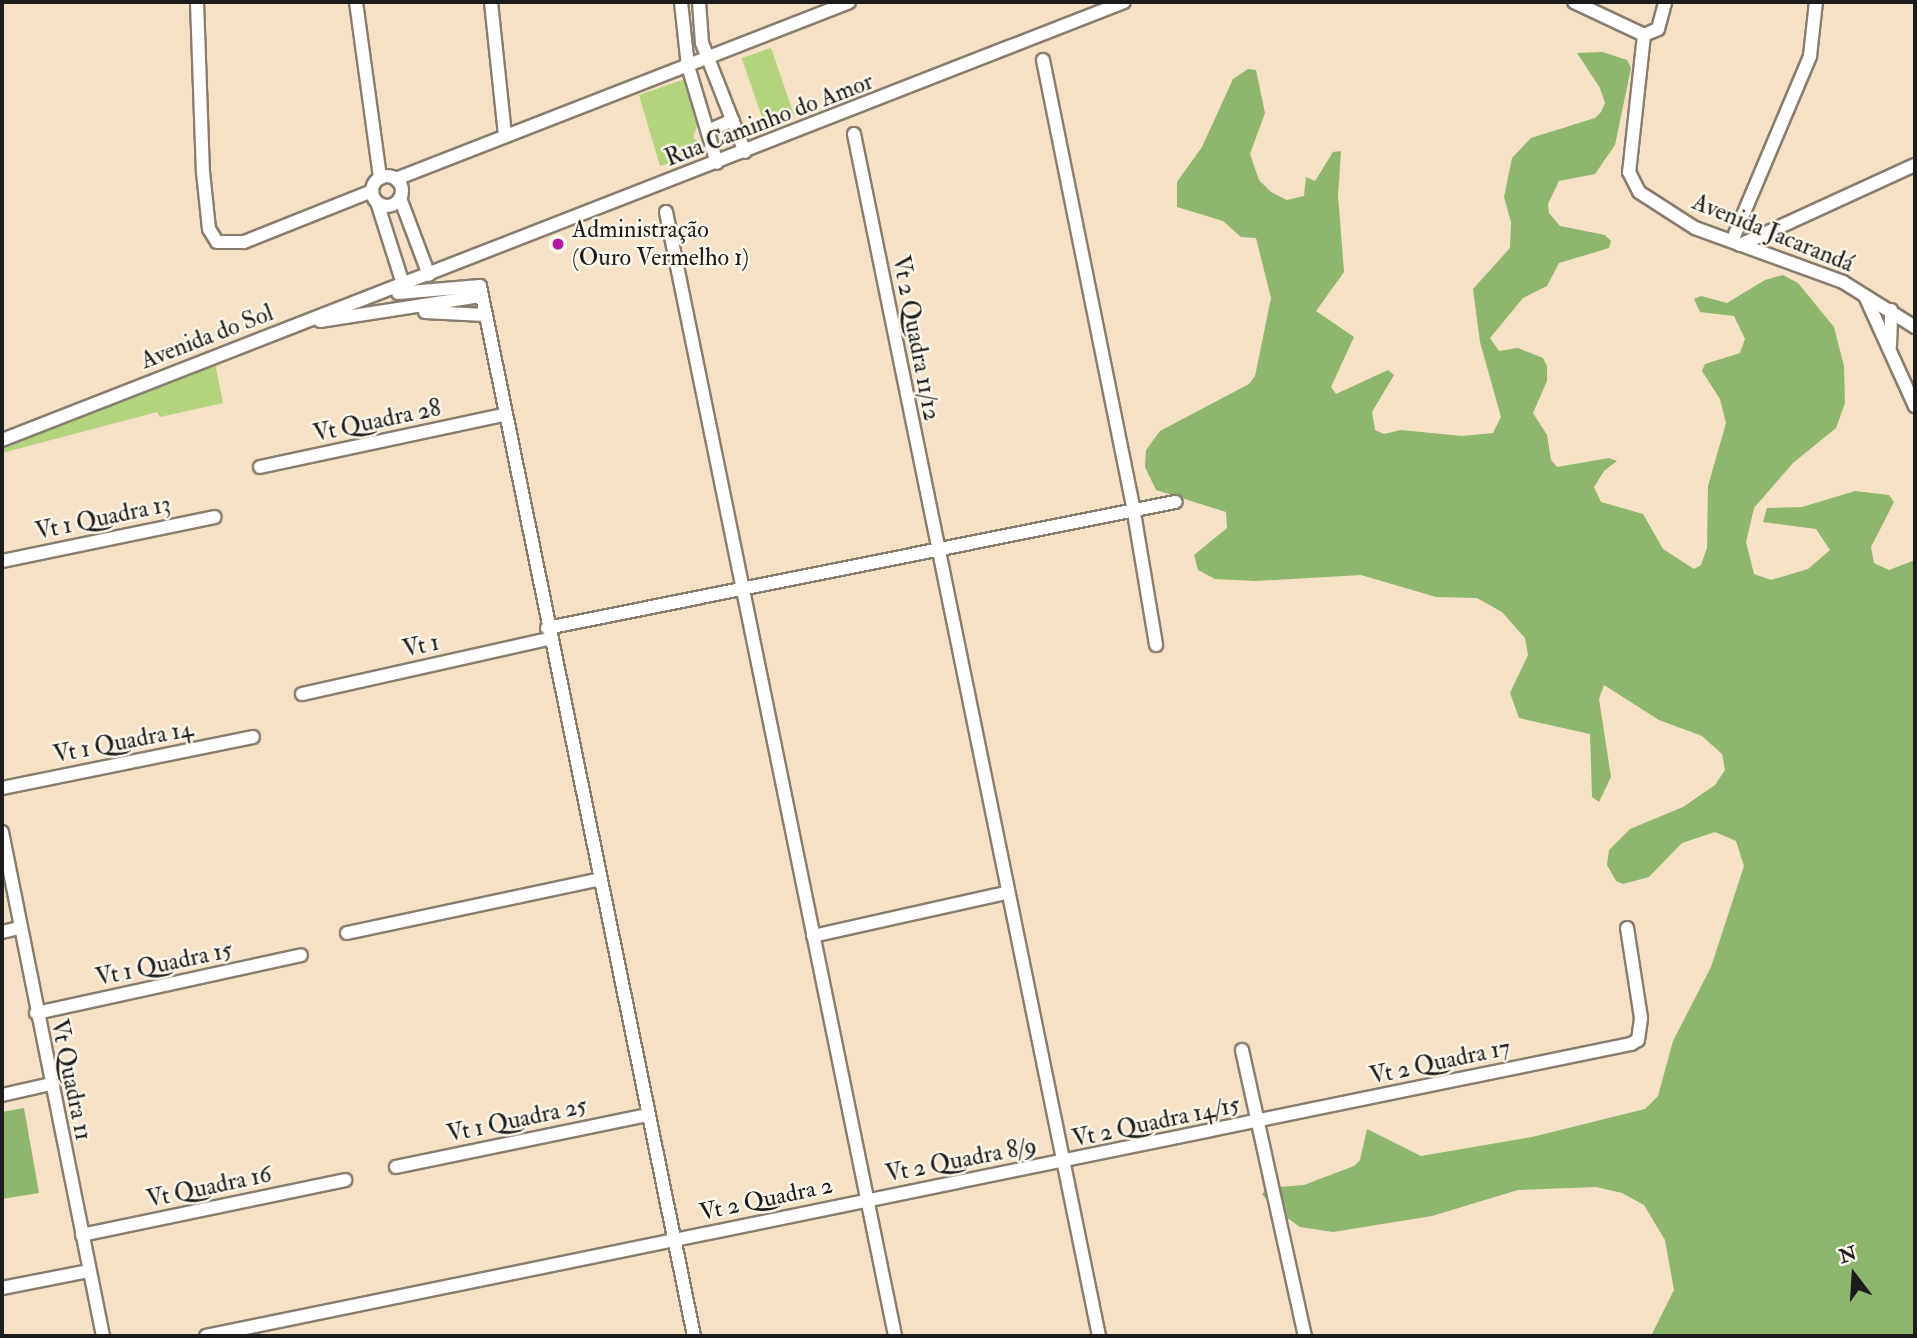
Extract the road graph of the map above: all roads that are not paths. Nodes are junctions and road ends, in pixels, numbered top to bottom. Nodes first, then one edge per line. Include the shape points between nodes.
1 (197, 2) edge
2 (356, 2) edge
3 (491, 2) edge
4 (681, 2) edge
5 (699, 2) edge
6 (849, 2) edge
7 (1124, 2) edge
8 (1574, 2) edge
9 (1665, 2) edge
10 (1816, 2) edge
11 (832, 5) edge
12 (1644, 35) junction
13 (709, 57) junction
14 (1043, 60) dead end
15 (688, 66) junction
16 (733, 120) junction
17 (708, 131) junction
18 (854, 134) dead end
19 (505, 136) junction
20 (745, 152) junction
21 (717, 163) junction
22 (1915, 165) edge
23 (380, 178) junction
24 (396, 179) junction
25 (375, 197) junction
26 (400, 198) junction
27 (666, 212) dead end
28 (1736, 243) junction
29 (429, 275) junction
30 (403, 284) junction
31 (481, 291) junction
32 (1865, 296) junction
33 (350, 304) junction
34 (1891, 310) junction
35 (383, 312) junction
36 (485, 315) junction
37 (299, 323) junction
38 (1915, 327) edge
39 (1890, 349) junction
40 (1915, 405) edge
41 (503, 415) junction
42 (2, 440) edge
43 (260, 467) dead end
44 (1175, 502) dead end
45 (1133, 508) junction
46 (214, 517) dead end
47 (938, 550) junction
48 (2, 561) edge
49 (740, 589) junction
50 (548, 633) junction
51 (1156, 645) dead end
52 (302, 694) dead end
53 (253, 737) dead end
54 (2, 788) edge
55 (2, 832) edge
56 (600, 878) junction
57 (1006, 893) junction
58 (19, 928) junction
59 (1627, 928) dead end
60 (2, 932) edge
61 (347, 933) dead end
62 (813, 936) junction
63 (300, 955) dead end
64 (36, 1013) junction
65 (1242, 1050) dead end
66 (51, 1084) junction
67 (2, 1095) edge
68 (646, 1115) junction
69 (1258, 1122) junction
70 (1063, 1163) junction
71 (396, 1167) dead end
72 (345, 1180) dead end
73 (867, 1199) junction
74 (82, 1235) junction
75 (673, 1239) junction
76 (89, 1271) junction
77 (2, 1288) edge
78 (103, 1336) edge
79 (206, 1336) edge
80 (694, 1336) edge
81 (895, 1336) edge
82 (1099, 1336) edge
83 (1305, 1336) edge

1 - 25 street via 204,172 209,229 217,242 244,242
2 - 23 street
3 - 19 street
4 - 15 street
5 - 13 street via 702,43
6 - 11 street
7 - 20 street, Rua Caminho do Amor
8 - 12 street
9 - 12 street via 1658,29
10 - 28 street via 1816,34 1807,64
11 - 13 street
12 - 28 street, Avenida Jacarandá via 1629,172 1633,183 1695,228
13 - 15 street
13 - 16 street
14 - 45 street
15 - 17 street
15 - 19 street
16 - 17 street
16 - 20 street
17 - 21 street
18 - 47 street, Vt 2 Quadra 11/12
19 - 24 street
20 - 21 street, Rua Caminho do Amor
21 - 29 street, Rua Caminho do Amor
22 - 28 street
23 - 24 street
23 - 25 street
24 - 26 street
25 - 26 street via 390,206
25 - 30 street
26 - 29 street
27 - 49 street
28 - 32 street, Avenida Jacarandá via 1836,279
29 - 30 street, Avenida do Sol
30 - 33 street, Avenida do Sol
31 - 33 street via 408,291
31 - 35 street
31 - 36 street
32 - 34 street, Avenida Jacarandá
32 - 39 street
33 - 37 street, Avenida do Sol
34 - 38 street, Avenida Jacarandá
34 - 39 street
35 - 36 street
35 - 37 street
36 - 41 street
37 - 42 street, Avenida do Sol
39 - 40 street
41 - 43 street, Vt Quadra 28
41 - 50 street
44 - 45 street, Vt 1
45 - 47 street, Vt 1
45 - 51 street
46 - 48 street, Vt 1 Quadra 13
47 - 49 street, Vt 1
47 - 57 street, Vt 2 Quadra 11/12
49 - 50 street, Vt 1
49 - 62 street
50 - 52 street, Vt 1
50 - 56 street
53 - 54 street, Vt 1 Quadra 14
55 - 58 street, Vt Quadra 11
56 - 61 street
56 - 68 street
57 - 62 street
57 - 70 street, Vt 2 Quadra 11/12
58 - 60 street
58 - 64 street, Vt Quadra 11
59 - 69 street, Vt 2 Quadra 17 via 1642,1018 1639,1040
62 - 73 street
63 - 64 street, Vt 1 Quadra 15
64 - 66 street, Vt Quadra 11
65 - 69 street
66 - 67 street
66 - 74 street, Vt Quadra 11
68 - 71 street, Vt 1 Quadra 25
68 - 75 street
69 - 70 street, Vt 2 Quadra 14/15
69 - 83 street
70 - 73 street, Vt 2 Quadra 8/9
70 - 82 street, Vt 2 Quadra 11/12
72 - 74 street, Vt Quadra 16
73 - 75 street, Vt 2 Quadra 2
73 - 81 street
74 - 76 street, Vt Quadra 11
75 - 79 street, Vt 2 Quadra 2
75 - 80 street
76 - 77 street
76 - 78 street, Vt Quadra 11

